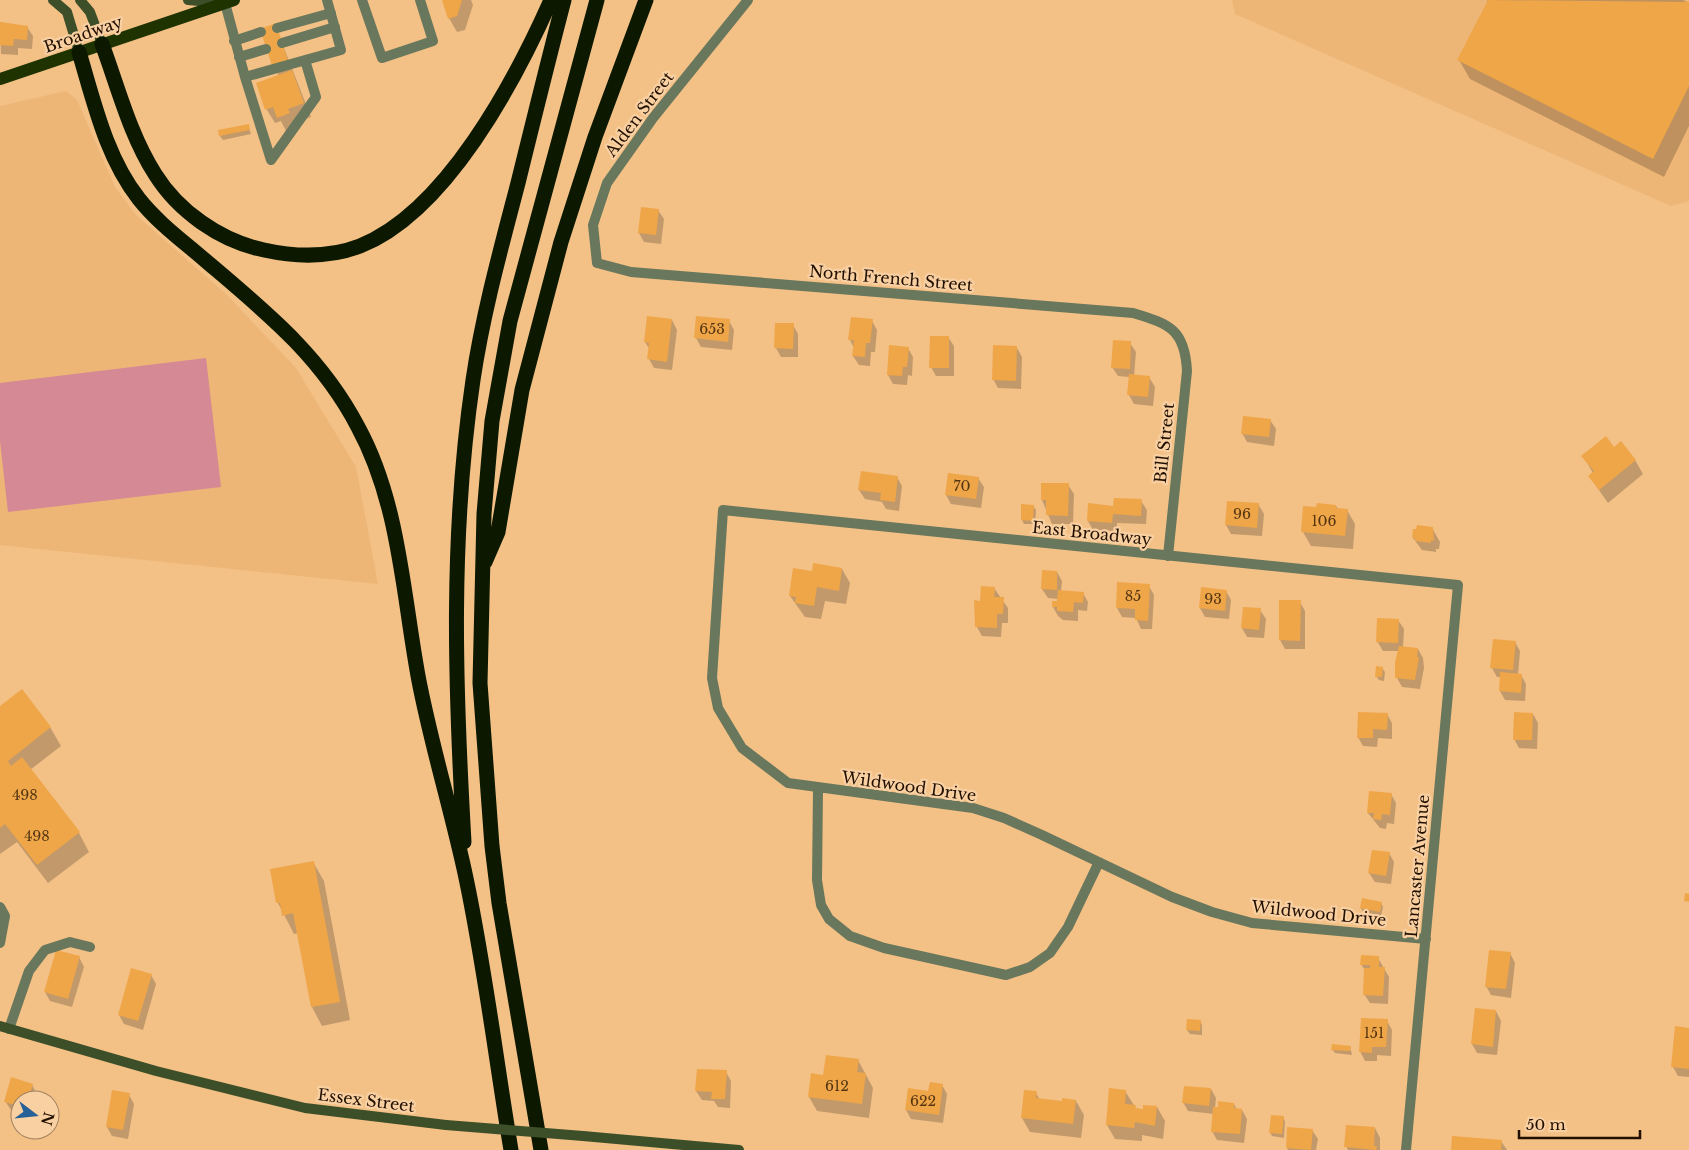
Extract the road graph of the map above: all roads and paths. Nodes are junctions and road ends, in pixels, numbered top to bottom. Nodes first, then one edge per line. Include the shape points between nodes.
1 (53, 0) edge
2 (80, 0) edge
3 (188, 0) edge
4 (327, 0) edge
5 (362, 0) edge
6 (420, 0) edge
7 (551, 0) edge
8 (564, 0) edge
9 (597, 0) edge
10 (646, 0) edge
11 (748, 0) edge
12 (228, 1) edge
13 (331, 13) junction
14 (335, 27) junction
15 (277, 28) dead end
16 (261, 32) dead end
17 (234, 41) junction
18 (282, 43) dead end
19 (102, 44) junction
20 (266, 49) dead end
21 (79, 52) junction
22 (239, 57) junction
23 (305, 60) junction
24 (245, 77) junction
25 (0, 79) edge
26 (597, 263) joint
27 (1178, 334) joint
28 (723, 510) joint
29 (1168, 556) junction
30 (482, 571) junction
31 (1458, 586) joint
32 (818, 788) junction
33 (1098, 862) junction
34 (466, 879) junction
35 (0, 907) edge
36 (1426, 939) junction
37 (0, 943) edge
38 (90, 947) dead end
39 (5, 1028) edge
40 (511, 1150) edge
41 (540, 1150) edge
42 (739, 1150) edge
43 (1406, 1150) edge

1 - 21 street via 67,12
2 - 19 street via 90,12
3 - 12 street
4 - 13 street
5 - 6 street via 382,58 433,41
7 - 19 highway via 525,57 490,115 450,172 426,198 402,222 373,240 344,251 314,256 285,255 247,246 213,230 183,208 155,175 144,155
8 - 34 highway via 490,292 473,380 466,438 455,584 458,758
9 - 30 highway via 522,269 503,352 486,477
10 - 30 highway via 595,137 561,242 522,390 505,475 498,532
11 - 26 street, Alden Street via 648,125 607,183 593,225
12 - 17 street
12 - 19 main road, Broadway
13 - 14 street
13 - 15 street
14 - 18 street
14 - 23 street via 341,50
16 - 17 street
17 - 22 street
19 - 21 main road, Broadway
20 - 22 street
21 - 25 main road, Broadway
21 - 34 highway via 110,146 138,198 165,226 270,314 302,346 332,384 367,444 390,516 426,713
22 - 24 street
23 - 24 street
23 - 24 street via 316,97 271,160
26 - 27 street, North French Street via 630,272 1133,313 1159,321
27 - 29 street, Bill Street via 1186,352 1187,371
28 - 29 street, East Broadway
28 - 32 street, Wildwood Drive via 712,678 718,708 742,748 756,760 788,783
29 - 31 street, East Broadway
30 - 41 highway via 480,683 492,846
31 - 36 street, Lancaster Avenue
32 - 33 street, Wildwood Drive via 973,808 1004,818
32 - 33 street via 817,880 821,905 830,919 850,936 884,948 1006,974 1030,967 1050,953 1068,927
33 - 36 street, Wildwood Drive via 1172,897 1252,923
34 - 40 highway
35 - 37 street via 5,916
36 - 43 street, Lancaster Avenue
38 - 39 street via 70,942 45,950 29,971
39 - 42 street, Essex Street, bridge via 156,1071 305,1108 446,1125

